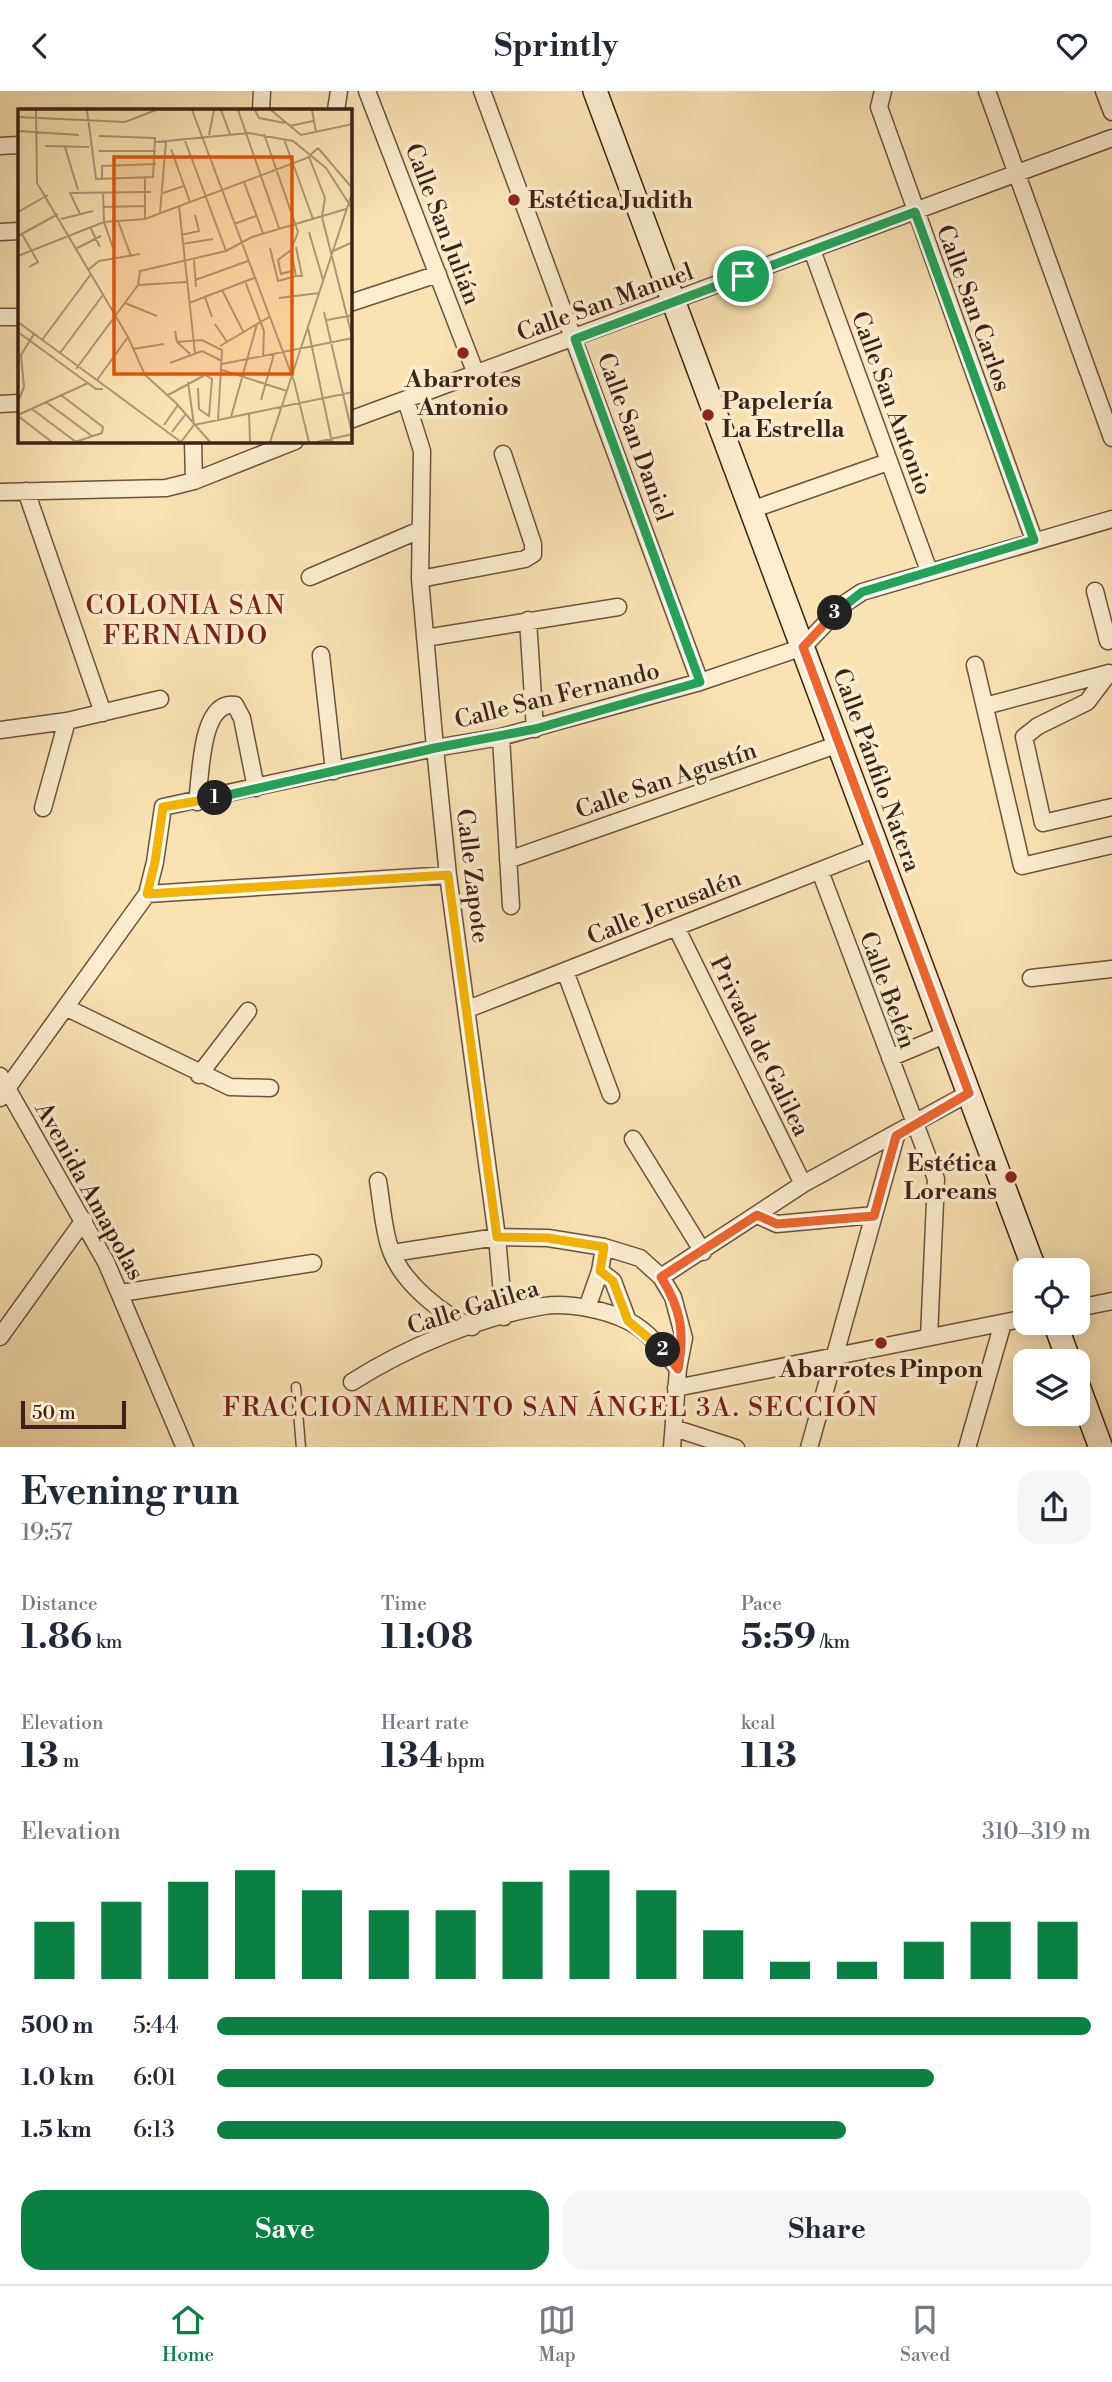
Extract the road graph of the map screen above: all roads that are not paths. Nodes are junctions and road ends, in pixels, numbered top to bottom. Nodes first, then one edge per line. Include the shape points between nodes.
1 (261, 91) edge
2 (339, 91) edge
3 (367, 91) edge
4 (482, 91) edge
5 (595, 91) edge
6 (883, 91) edge
7 (987, 91) edge
8 (1104, 91) edge
9 (261, 109) edge
10 (336, 109) edge
11 (1112, 111) edge
12 (1112, 138) edge
13 (18, 145) edge
14 (0, 146) edge
15 (1016, 174) junction
16 (915, 212) junction
17 (18, 231) edge
18 (0, 232) edge
19 (812, 250) junction
20 (438, 274) junction
21 (674, 301) junction
22 (352, 302) edge
23 (0, 317) edge
24 (18, 317) edge
25 (575, 339) junction
26 (476, 374) junction
27 (406, 400) junction
28 (18, 403) edge
29 (0, 404) edge
30 (352, 419) edge
31 (1112, 438) edge
32 (193, 443) edge
33 (288, 443) edge
34 (503, 454) dead end
35 (888, 462) junction
36 (194, 481) junction
37 (26, 491) junction
38 (0, 492) edge
39 (751, 510) junction
40 (1112, 519) edge
41 (420, 530) junction
42 (1034, 540) junction
43 (929, 571) junction
44 (310, 577) dead end
45 (420, 579) junction
46 (1095, 591) dead end
47 (618, 607) dead end
48 (528, 620) junction
49 (425, 638) junction
50 (1112, 641) edge
51 (803, 647) junction
52 (321, 655) dead end
53 (975, 665) dead end
54 (1111, 678) edge
55 (700, 682) junction
56 (160, 699) dead end
57 (985, 706) junction
58 (103, 713) junction
59 (67, 721) junction
60 (535, 729) junction
61 (0, 730) edge
62 (501, 737) junction
63 (839, 744) junction
64 (435, 748) junction
65 (334, 771) junction
66 (256, 788) junction
67 (197, 802) junction
68 (1112, 807) edge
69 (43, 808) dead end
70 (1042, 823) junction
71 (1012, 831) junction
72 (1112, 845) edge
73 (877, 848) junction
74 (508, 860) junction
75 (820, 871) junction
76 (448, 875) junction
77 (147, 894) junction
78 (510, 906) dead end
79 (676, 927) junction
80 (1112, 968) edge
81 (565, 971) junction
82 (1031, 978) dead end
83 (67, 1008) junction
84 (468, 1009) junction
85 (248, 1011) dead end
86 (947, 1034) junction
87 (890, 1058) junction
88 (199, 1075) junction
89 (2, 1087) edge
90 (270, 1087) dead end
91 (969, 1093) junction
92 (611, 1095) dead end
93 (914, 1125) junction
94 (896, 1136) junction
95 (633, 1139) dead end
96 (379, 1181) dead end
97 (803, 1184) junction
98 (757, 1215) junction
99 (874, 1216) junction
100 (84, 1220) junction
101 (497, 1237) junction
102 (604, 1247) junction
103 (392, 1252) junction
104 (703, 1252) junction
105 (1030, 1258) edge
106 (313, 1263) dead end
107 (600, 1271) junction
108 (661, 1277) junction
109 (121, 1293) junction
110 (1112, 1301) edge
111 (1090, 1306) edge
112 (587, 1308) junction
113 (504, 1317) junction
114 (628, 1321) junction
115 (1013, 1321) edge
116 (1003, 1323) junction
117 (472, 1327) junction
118 (0, 1337) edge
119 (929, 1337) junction
120 (836, 1356) junction
121 (678, 1369) junction
122 (352, 1382) dead end
123 (296, 1387) dead end
124 (676, 1388) junction
125 (1090, 1418) edge
126 (674, 1428) junction
127 (185, 1447) edge
128 (302, 1447) edge
129 (672, 1447) edge
130 (736, 1447) edge
131 (809, 1447) edge
132 (967, 1447) edge
133 (1101, 1447) edge

1 - 9 street
2 - 10 street
3 - 20 street, Calle San Julián
4 - 25 street, Calle San Daniel
5 - 21 main road, Calle Pánfilo Natera
6 - 16 street, Calle San Carlos via 878,107
7 - 15 street
8 - 11 street
12 - 15 street, Calle San Manuel
13 - 14 street
15 - 16 street, Calle San Manuel
15 - 31 street
16 - 19 street, Calle San Manuel
16 - 42 street, Calle San Carlos
17 - 18 street
19 - 21 street, Calle San Manuel
19 - 35 street, Calle San Antonio
20 - 22 street
20 - 26 street, Calle San Julián
21 - 25 street, Calle San Manuel
21 - 39 main road, Calle Pánfilo Natera
23 - 24 street
25 - 26 street, Calle San Manuel
25 - 55 street, Calle San Daniel
26 - 27 street, Calle San Manuel
27 - 30 street, Calle San Manuel
27 - 41 street, Calle Zapote via 422,450
28 - 29 street
32 - 36 street
33 - 36 street
34 - 45 street via 533,554
35 - 39 street
35 - 43 street, Calle San Antonio
36 - 37 street via 166,488
37 - 38 street
37 - 58 street
39 - 51 main road, Calle Pánfilo Natera
40 - 42 street, Calle San Fernando
41 - 44 street
41 - 45 street, Calle Zapote
42 - 43 street, Calle San Fernando
43 - 51 street, Calle San Fernando via 862,592
45 - 49 street, Calle Zapote
46 - 50 street via 1108,641
47 - 48 street
48 - 49 street
48 - 60 street
49 - 64 street, Calle Zapote
51 - 55 street, Calle San Fernando
51 - 63 main road, Calle Pánfilo Natera
52 - 65 street
53 - 57 street
54 - 57 street
54 - 70 street via 1087,702 1024,737
55 - 60 street, Calle San Fernando
56 - 58 street
57 - 71 street
58 - 59 street
59 - 61 street
59 - 69 street
60 - 62 street, Calle San Fernando
62 - 64 street, Calle San Fernando
62 - 74 street
63 - 73 main road, Calle Pánfilo Natera
63 - 74 street, Calle San Agustín
64 - 65 street, Calle San Fernando
64 - 76 street, Calle Zapote
65 - 66 street, Calle San Fernando
66 - 67 street, Calle San Fernando
66 - 67 street via 242,718 235,705 227,704 209,719
67 - 77 street, Calle San Fernando via 163,807
68 - 70 street
70 - 71 street
71 - 72 street via 1022,866
73 - 75 street, Calle Jerusalén
73 - 86 main road, Calle Pánfilo Natera
74 - 78 street
75 - 79 street, Calle Jerusalén
75 - 87 street, Calle Belén
76 - 77 street
76 - 84 street, Calle Zapote
77 - 83 street
79 - 81 street, Calle Jerusalén
79 - 97 street, Privada de Galilea
80 - 82 street
81 - 84 street, Calle Jerusalén
81 - 92 street
83 - 88 street
83 - 89 street
84 - 101 street, Calle Zapote
85 - 88 street
86 - 87 street
86 - 91 main road, Calle Pánfilo Natera
87 - 93 street, Calle Belén
88 - 90 street via 230,1087
89 - 100 street, Avenida Amapolas
91 - 93 street
91 - 105 main road, Calle Pánfilo Natera
93 - 94 street
93 - 119 street, Calle Belén via 936,1179
94 - 97 street
94 - 99 street
95 - 104 street
96 - 103 street
97 - 98 street
98 - 99 street via 777,1224
98 - 104 street
99 - 120 street
100 - 109 street, Avenida Amapolas
100 - 118 street
101 - 102 street, Calle Galilea via 548,1238
101 - 103 street, Calle Galilea
101 - 113 street, Calle Zapote
102 - 107 street
102 - 108 street, Calle Galilea via 640,1258
103 - 117 street via 419,1291 450,1318
104 - 108 street
106 - 109 street
107 - 112 street
107 - 114 street via 613,1281
108 - 121 street, Calle Galilea via 673,1297 684,1338
109 - 127 street, Avenida Amapolas
110 - 111 street
112 - 113 street, Calle Galilea via 547,1305
112 - 114 street, Calle Galilea
113 - 117 street, Calle Galilea
114 - 121 street, Calle Galilea via 660,1346
115 - 116 street
116 - 119 street
116 - 132 street
117 - 122 street, Calle Galilea via 393,1356
119 - 120 street
120 - 124 street
120 - 131 street
121 - 124 street, Calle Galilea
123 - 128 lane
124 - 126 street, Calle Galilea
125 - 133 main road
126 - 129 street, Calle Galilea
126 - 130 street

